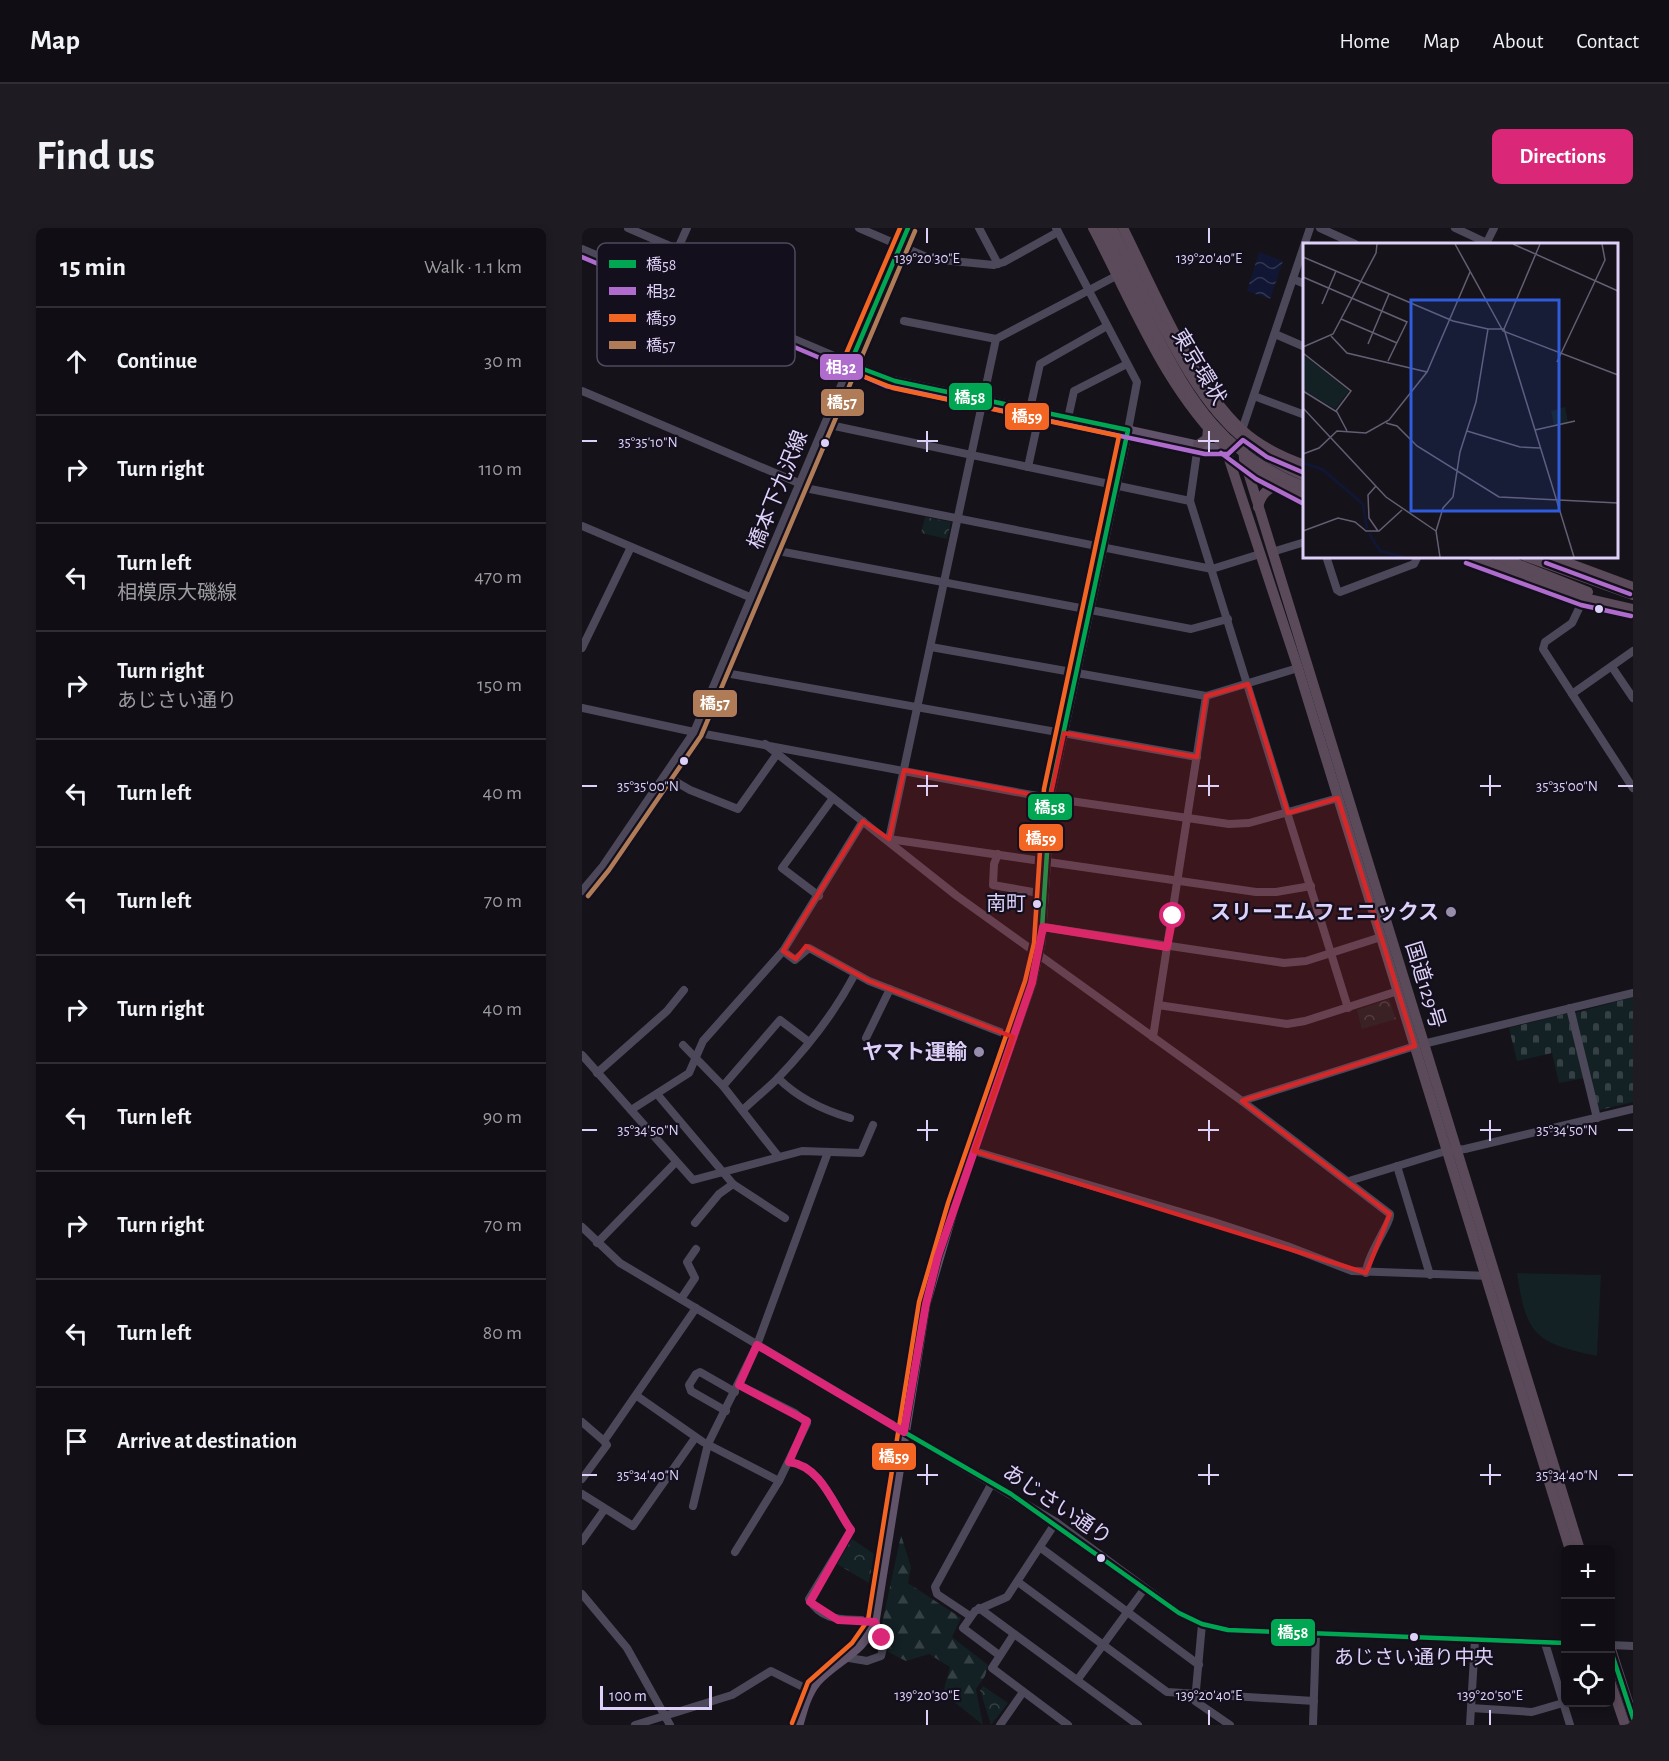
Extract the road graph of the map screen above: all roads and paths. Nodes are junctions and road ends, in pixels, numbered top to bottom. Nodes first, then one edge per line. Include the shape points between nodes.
1 (628, 228) edge
2 (687, 228) edge
3 (859, 228) edge
4 (908, 228) edge
5 (979, 228) edge
6 (1093, 228) edge
7 (1102, 228) edge
8 (1112, 228) edge
9 (1123, 228) edge
10 (1310, 228) edge
11 (1320, 228) edge
12 (1455, 228) edge
13 (1494, 228) edge
14 (1057, 230) edge
15 (663, 243) edge
16 (680, 243) edge
17 (1305, 243) edge
18 (1353, 243) edge
19 (1484, 243) edge
20 (1486, 243) edge
21 (900, 246) junction
22 (582, 249) edge
23 (1303, 249) edge
24 (597, 256) edge
25 (998, 264) junction
26 (1116, 276) junction
27 (1293, 279) junction
28 (1303, 283) edge
29 (1088, 290) junction
30 (904, 321) dead end
31 (1107, 326) junction
32 (1158, 327) junction
33 (1275, 334) junction
34 (996, 339) junction
35 (795, 341) edge
36 (1303, 346) edge
37 (850, 364) junction
38 (1127, 364) junction
39 (582, 391) edge
40 (1254, 396) junction
41 (982, 400) junction
42 (1030, 409) junction
43 (1040, 412) junction
44 (1303, 414) edge
45 (1068, 418) junction
46 (825, 424) junction
47 (1208, 429) junction
48 (1128, 430) junction
49 (1242, 430) junction
50 (1198, 445) junction
51 (1226, 447) junction
52 (970, 455) junction
53 (1235, 455) junction
54 (1245, 464) junction
55 (1303, 464) edge
56 (1028, 467) junction
57 (1235, 474) junction
58 (1303, 475) edge
59 (800, 486) junction
60 (1117, 486) junction
61 (1303, 486) edge
62 (1285, 487) junction
63 (1303, 495) edge
64 (1190, 501) junction
65 (1258, 508) junction
66 (957, 519) junction
67 (582, 526) edge
68 (1303, 543) edge
69 (631, 547) junction
70 (1103, 548) junction
71 (773, 550) junction
72 (1272, 552) junction
73 (1260, 554) junction
74 (1327, 558) edge
75 (1417, 558) edge
76 (1474, 558) edge
77 (1502, 558) edge
78 (1530, 558) edge
79 (1553, 558) edge
80 (1212, 569) junction
81 (944, 583) junction
82 (1633, 587) edge
83 (1633, 596) edge
84 (752, 598) junction
85 (1584, 598) junction
86 (1633, 608) edge
87 (1089, 612) junction
88 (1228, 619) junction
89 (931, 647) junction
90 (582, 648) edge
91 (1633, 651) edge
92 (1615, 665) junction
93 (1298, 668) junction
94 (720, 672) junction
95 (1077, 673) junction
96 (1248, 684) junction
97 (1572, 694) junction
98 (1206, 696) junction
99 (1633, 698) edge
100 (917, 707) junction
101 (582, 708) edge
102 (694, 732) junction
103 (1064, 733) junction
104 (765, 744) junction
105 (777, 754) junction
106 (1197, 757) junction
107 (904, 770) junction
108 (666, 776) junction
109 (1633, 788) edge
110 (833, 798) junction
111 (1050, 798) junction
112 (1338, 798) junction
113 (1288, 813) junction
114 (1187, 818) junction
115 (863, 821) junction
116 (889, 839) junction
117 (998, 854) junction
118 (1045, 860) junction
119 (1178, 880) junction
120 (1311, 886) junction
121 (582, 891) edge
122 (1044, 894) junction
123 (819, 896) junction
124 (1043, 927) junction
125 (1381, 937) junction
126 (1167, 947) junction
127 (783, 951) junction
128 (1332, 953) junction
129 (1039, 955) junction
130 (855, 974) junction
131 (890, 989) junction
132 (684, 990) dead end
133 (1398, 992) junction
134 (1633, 993) edge
135 (1158, 1005) junction
136 (1348, 1008) junction
137 (1570, 1008) junction
138 (1013, 1036) junction
139 (1153, 1036) junction
140 (866, 1038) dead end
141 (809, 1042) junction
142 (683, 1045) dead end
143 (1419, 1045) junction
144 (582, 1055) edge
145 (696, 1058) junction
146 (597, 1073) junction
147 (778, 1078) junction
148 (723, 1086) junction
149 (657, 1094) junction
150 (1242, 1101) junction
151 (1633, 1109) edge
152 (631, 1110) junction
153 (743, 1110) junction
154 (850, 1118) dead end
155 (1597, 1118) junction
156 (873, 1125) dead end
157 (974, 1151) junction
158 (1446, 1151) junction
159 (1458, 1151) junction
160 (828, 1152) junction
161 (778, 1156) junction
162 (676, 1162) junction
163 (1397, 1166) junction
164 (724, 1173) junction
165 (1349, 1181) junction
166 (734, 1184) junction
167 (785, 1218) dead end
168 (695, 1222) dead end
169 (582, 1227) edge
170 (597, 1243) junction
171 (696, 1250) dead end
172 (1366, 1273) junction
173 (1430, 1275) junction
174 (1491, 1276) junction
175 (681, 1299) junction
176 (696, 1308) junction
177 (757, 1345) junction
178 (737, 1389) junction
179 (637, 1396) junction
180 (726, 1411) junction
181 (582, 1422) edge
182 (904, 1432) junction
183 (695, 1438) junction
184 (604, 1441) junction
185 (708, 1444) junction
186 (789, 1462) junction
187 (582, 1479) edge
188 (779, 1481) junction
189 (992, 1483) junction
190 (582, 1494) edge
191 (693, 1506) dead end
192 (604, 1510) junction
193 (1056, 1522) junction
194 (582, 1541) edge
195 (1569, 1545) edge
196 (1578, 1545) edge
197 (1041, 1548) junction
198 (735, 1552) dead end
199 (1018, 1582) junction
200 (1145, 1588) junction
201 (582, 1594) edge
202 (979, 1608) junction
203 (1127, 1611) junction
204 (970, 1616) junction
205 (875, 1622) junction
206 (1202, 1624) junction
207 (1316, 1633) junction
208 (1014, 1634) junction
209 (1475, 1640) junction
210 (1545, 1642) junction
211 (1561, 1643) edge
212 (1102, 1645) junction
213 (1615, 1645) edge
214 (1633, 1646) edge
215 (1613, 1653) edge
216 (999, 1655) junction
217 (849, 1658) junction
218 (1199, 1665) junction
219 (1078, 1679) junction
220 (811, 1691) junction
221 (1023, 1692) junction
222 (1615, 1694) edge
223 (1197, 1695) junction
224 (1561, 1695) edge
225 (1314, 1701) junction
226 (1561, 1703) edge
227 (1565, 1707) edge
228 (1471, 1708) junction
229 (666, 1715) junction
230 (1633, 1718) edge
231 (636, 1725) edge
232 (670, 1725) edge
233 (799, 1725) edge
234 (1000, 1725) edge
235 (1068, 1725) edge
236 (1138, 1725) edge
237 (1230, 1725) edge
238 (1312, 1725) edge
239 (1470, 1725) edge
240 (1570, 1725) edge
241 (1625, 1725) edge

1 - 15 street
2 - 16 street
3 - 21 street
4 - 21 street, 橋本下九沢線
5 - 25 street
6 - 26 highway
7 - 32 highway, 東京環状
8 - 32 highway, 東京環状
9 - 49 highway via 1205,385
10 - 17 street
11 - 18 street
12 - 19 street
13 - 20 street
14 - 25 street
14 - 29 street
21 - 25 street via 931,259
21 - 37 street, 橋本下九沢線
22 - 24 street
23 - 27 street
26 - 29 street
26 - 47 highway via 1165,369
27 - 28 street
27 - 33 street
29 - 31 street
29 - 34 street
30 - 34 street
31 - 38 street
31 - 42 street via 1040,364
32 - 58 highway, 東京環状, bridge via 1198,388 1232,430 1267,458
32 - 61 highway, 東京環状, bridge via 1192,399 1223,438 1263,468
33 - 36 street
33 - 40 street
34 - 41 street
35 - 37 street
37 - 41 street via 888,379
37 - 46 street, 橋本下九沢線
38 - 45 street via 1074,391
38 - 48 street via 1137,384
39 - 59 street
40 - 44 street
40 - 49 street
41 - 42 street
41 - 52 street
42 - 43 street
43 - 45 street
43 - 56 street
45 - 48 street
46 - 52 street
46 - 59 street, 橋本下九沢線
47 - 50 highway via 1208,439
47 - 51 highway
48 - 50 main road
48 - 60 main road
49 - 51 main road
49 - 53 highway
49 - 54 highway, 国道129号
49 - 55 highway via 1271,450
50 - 51 main road
50 - 64 street
51 - 53 highway
51 - 57 highway, 国道129号
52 - 56 street
52 - 66 street
53 - 54 highway
53 - 57 highway
54 - 62 highway
54 - 65 highway, 国道129号
56 - 60 street
57 - 73 highway, 国道129号
59 - 66 street
59 - 71 street, 橋本下九沢線
60 - 64 street
60 - 70 main road
62 - 63 highway
62 - 65 highway via 1270,488 1261,497
64 - 80 street
65 - 72 highway, 国道129号
66 - 70 street
66 - 81 street
67 - 69 street
68 - 72 street
69 - 84 street
69 - 90 street
70 - 80 street
70 - 87 main road
71 - 81 street
71 - 84 street, 橋本下九沢線
72 - 143 highway, 国道129号
73 - 80 street
73 - 93 highway, 国道129号
74 - 75 street via 1340,592 1414,564
76 - 85 highway
77 - 86 highway
78 - 83 highway
79 - 82 highway
80 - 88 street
81 - 87 street
81 - 89 street
84 - 94 street, 橋本下九沢線
85 - 86 highway
85 - 97 street via 1572,624 1542,646
87 - 88 street via 1191,630
87 - 95 main road
88 - 96 street
89 - 95 street
89 - 100 street
91 - 92 street
92 - 97 street
92 - 99 street
93 - 96 street
93 - 112 highway, 国道129号
94 - 100 street
94 - 102 street, 橋本下九沢線
95 - 98 street
95 - 103 main road
96 - 98 street
96 - 113 street
97 - 109 street
98 - 106 street
100 - 103 street
100 - 107 street
101 - 102 street
102 - 104 street
102 - 108 street, 橋本下九沢線
103 - 106 street
103 - 111 main road
104 - 105 street
104 - 107 street
105 - 108 street via 738,809
105 - 110 street
106 - 114 street
107 - 111 street
107 - 116 street
108 - 121 street, 橋本下九沢線
110 - 115 street
110 - 123 street via 782,868
111 - 114 street
111 - 118 main road
112 - 113 street
112 - 125 highway, 国道129号
113 - 114 street via 1239,824
113 - 120 street
114 - 119 street
115 - 116 street
115 - 123 street
116 - 117 street
116 - 129 street via 957,896
117 - 118 street
117 - 122 street via 993,885
118 - 119 street
118 - 122 main road
119 - 120 street via 1267,893
119 - 126 street
120 - 128 street
122 - 124 main road
123 - 127 street
124 - 126 street
124 - 129 main road
125 - 128 street
125 - 133 highway, 国道129号
126 - 128 street via 1284,963
126 - 135 street
127 - 130 street via 795,960 809,948
127 - 145 street via 703,1041
128 - 136 street
129 - 138 main road
129 - 139 street
130 - 131 street
130 - 141 street
131 - 138 street
131 - 140 street
132 - 146 street via 667,1011
133 - 136 street
133 - 143 highway, 国道129号
134 - 137 street
135 - 136 street via 1287,1024
135 - 139 street
137 - 143 street
137 - 155 street
138 - 157 main road
139 - 150 street
141 - 147 street
141 - 148 street via 780,1020
142 - 145 street
143 - 150 street
143 - 158 highway, 国道129号
143 - 159 highway, 国道129号
144 - 146 street
145 - 148 street
145 - 149 street via 690,1073
146 - 152 street
147 - 153 street
147 - 154 street via 826,1111
148 - 153 street
149 - 152 street
149 - 164 street
150 - 165 street
151 - 155 street
152 - 162 street
153 - 161 street
155 - 159 street
156 - 160 street via 861,1153
157 - 172 street via 1160,1205
157 - 182 main road via 926,1304
158 - 159 street
158 - 163 street
158 - 174 highway, 国道129号
159 - 174 highway, 国道129号
160 - 161 street via 810,1150
160 - 177 street
161 - 164 street
162 - 164 street via 693,1180
162 - 170 street
163 - 165 street
163 - 173 street
164 - 166 street
165 - 172 street via 1392,1216 1373,1248
166 - 167 street
166 - 168 street via 719,1194
169 - 170 street, あじさい通り
170 - 175 street, あじさい通り via 620,1263
171 - 175 street via 687,1263 695,1278
172 - 173 street
173 - 174 street
174 - 195 highway, 国道129号
174 - 196 highway, 国道129号
175 - 176 street, あじさい通り
176 - 177 street, あじさい通り
176 - 179 street
177 - 178 street
177 - 182 street, あじさい通り
178 - 180 street
178 - 180 street via 700,1372 689,1385 691,1391
178 - 186 street via 807,1421
179 - 183 street
179 - 184 street
180 - 185 street
181 - 184 street
182 - 189 street, あじさい通り
182 - 205 main road
183 - 185 street
183 - 192 street via 633,1526
184 - 187 street via 607,1445
185 - 188 street
185 - 191 street
186 - 188 street
186 - 205 street via 813,1474 826,1487 851,1530 810,1602 838,1620
188 - 198 street
189 - 193 street, あじさい通り
189 - 204 street via 935,1587 937,1594
190 - 192 street
192 - 194 street
193 - 197 street
193 - 200 street, あじさい通り
197 - 199 street
197 - 203 street
199 - 202 street via 1007,1597
199 - 212 street
200 - 203 street
200 - 206 street, あじさい通り
201 - 229 street via 619,1636
202 - 204 street
202 - 208 street
203 - 212 street
203 - 218 street
204 - 216 street via 963,1628
205 - 217 main road via 867,1639
205 - 217 street via 884,1644 881,1656 867,1661
206 - 207 street, あじさい通り via 1228,1630
206 - 218 street
207 - 209 street, あじさい通り
207 - 225 street
208 - 216 street
208 - 219 street
209 - 210 street, あじさい通り
209 - 228 street
210 - 211 street, あじさい通り
210 - 224 street
212 - 219 street
212 - 223 street via 1167,1692
213 - 214 street
215 - 230 highway
216 - 221 street via 992,1668
217 - 220 main road
218 - 223 street
219 - 236 street
220 - 229 street via 771,1671 732,1695
220 - 233 main road
221 - 234 street
221 - 235 street
222 - 241 highway
223 - 225 street
223 - 237 street via 1198,1705
225 - 238 street
226 - 228 street via 1532,1712
227 - 240 street
228 - 239 street
229 - 231 street
229 - 232 street

